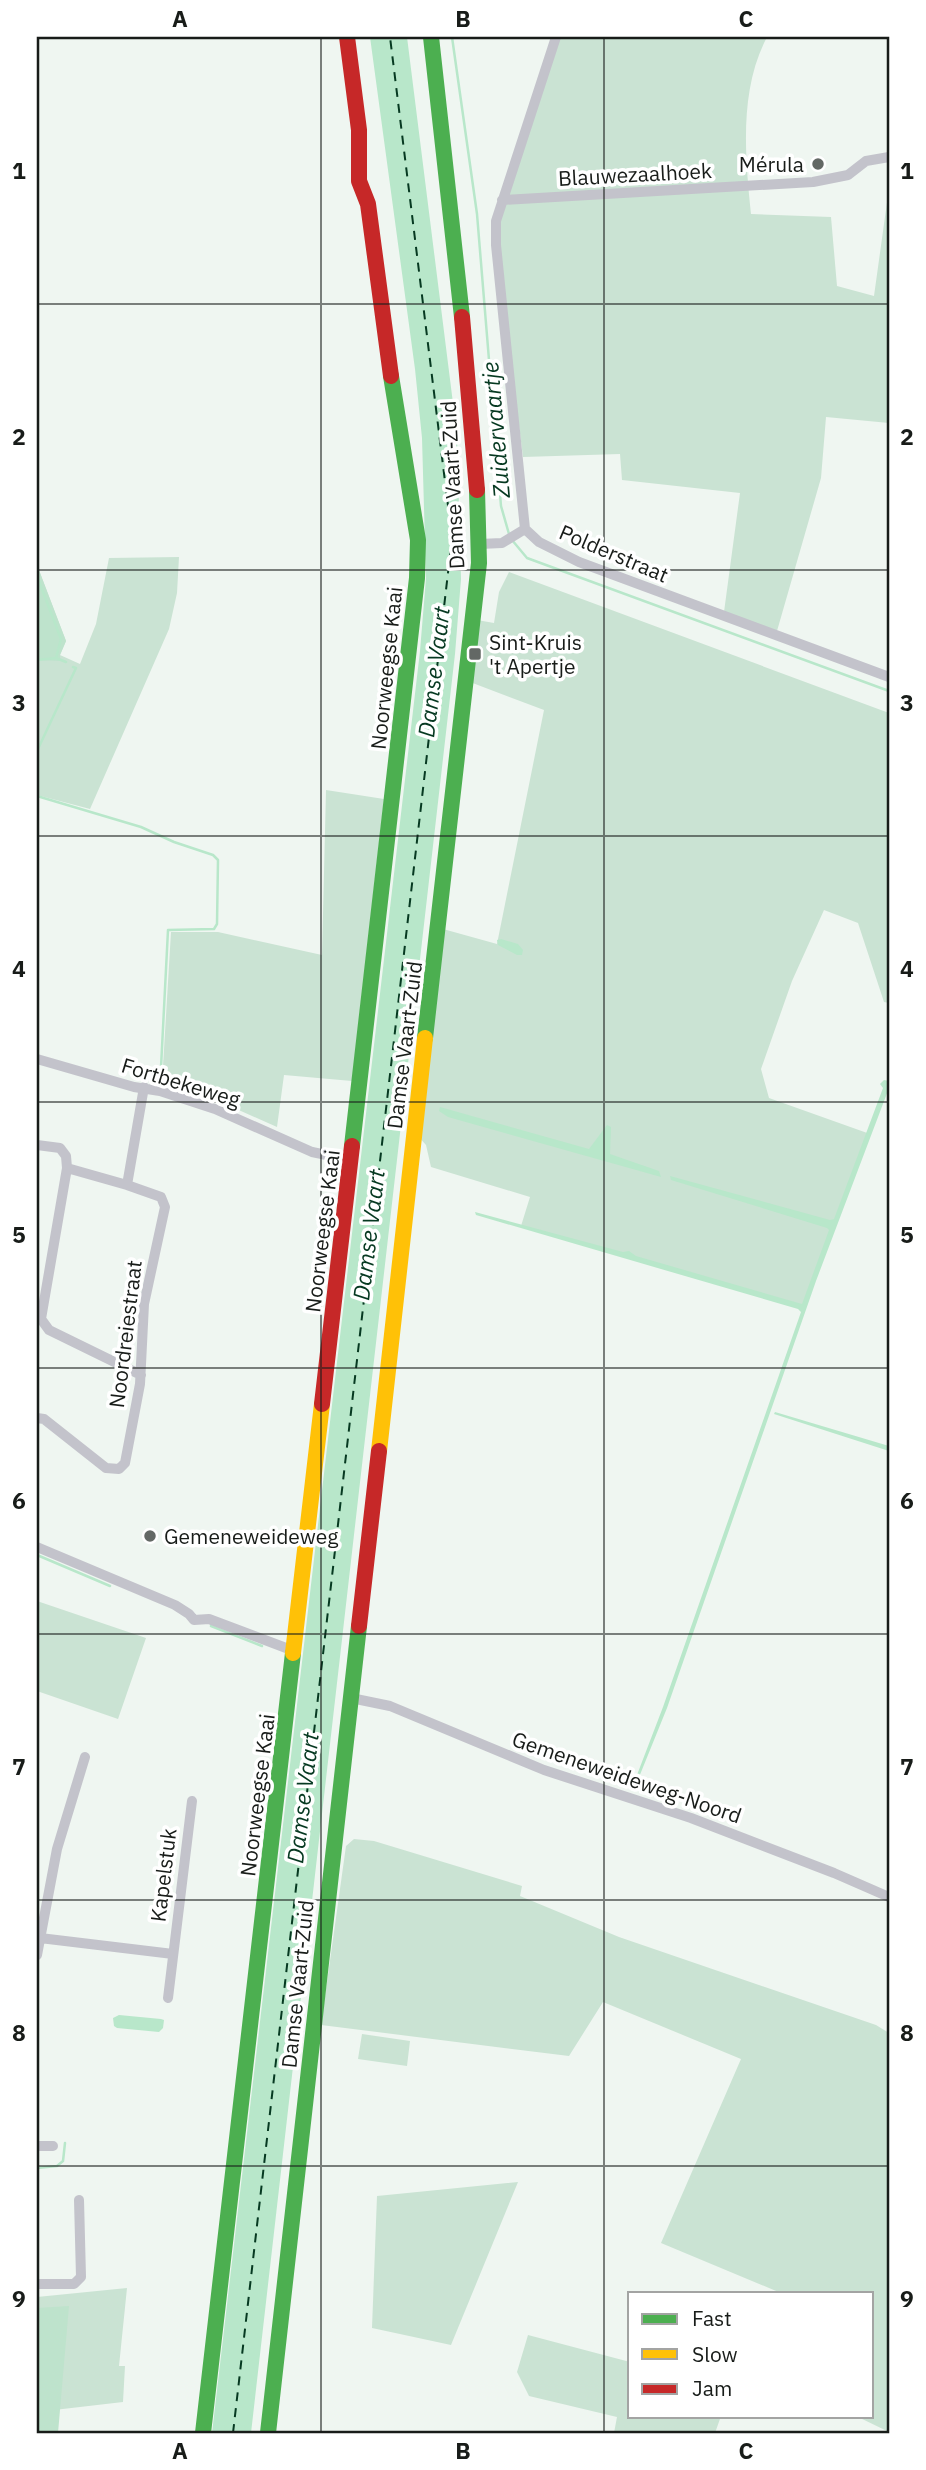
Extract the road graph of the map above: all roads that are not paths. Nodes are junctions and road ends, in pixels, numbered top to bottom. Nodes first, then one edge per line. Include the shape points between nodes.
1 (347, 37) edge
2 (431, 37) edge
3 (556, 37) edge
4 (889, 158) edge
5 (502, 200) junction
6 (522, 531) junction
7 (480, 544) junction
8 (889, 677) edge
9 (37, 1059) edge
10 (144, 1087) junction
11 (37, 1145) edge
12 (351, 1160) junction
13 (67, 1168) junction
14 (127, 1185) junction
15 (141, 1375) junction
16 (37, 1418) edge
17 (37, 1547) edge
18 (295, 1651) junction
19 (351, 1698) junction
20 (85, 1757) dead end
21 (192, 1801) dead end
22 (889, 1897) edge
23 (40, 1938) junction
24 (173, 1954) junction
25 (37, 1955) edge
26 (168, 1998) dead end
27 (37, 2146) edge
28 (54, 2147) dead end
29 (79, 2200) dead end
30 (37, 2284) edge
31 (204, 2433) edge
32 (268, 2433) edge

1 - 12 street, Noorweegse Kaai via 359,130 359,181 368,204 418,540 410,650
2 - 7 street, Damse Vaart-Zuid via 455,236
3 - 5 street
4 - 5 street, Blauwezaalhoek via 866,161 848,175 813,182
5 - 6 street via 496,245
6 - 7 street via 504,541
6 - 8 street, Polderstraat via 579,562
7 - 19 street, Damse Vaart-Zuid
9 - 10 street, Fortbekeweg
10 - 12 street, Fortbekeweg via 215,1109 312,1152
10 - 14 street
11 - 13 street via 60,1149
12 - 18 street, Noorweegse Kaai
13 - 14 street, Noordreiestraat
13 - 15 street via 41,1318 49,1330
14 - 15 street, Noordreiestraat via 161,1197 165,1207 144,1304
15 - 16 street, Noordreiestraat via 125,1464 118,1469 107,1468
17 - 18 street via 174,1605 194,1620 209,1619
18 - 31 street, Noorweegse Kaai
19 - 22 street, Gemeneweideweg-Noord via 390,1706 544,1770 691,1818
19 - 32 street, Damse Vaart-Zuid
20 - 23 street via 57,1849
21 - 24 street, Kapelstuk
23 - 24 street, Kapelstuk
23 - 25 street
24 - 26 street, Kapelstuk
27 - 28 street
29 - 30 street via 81,2277 74,2284

